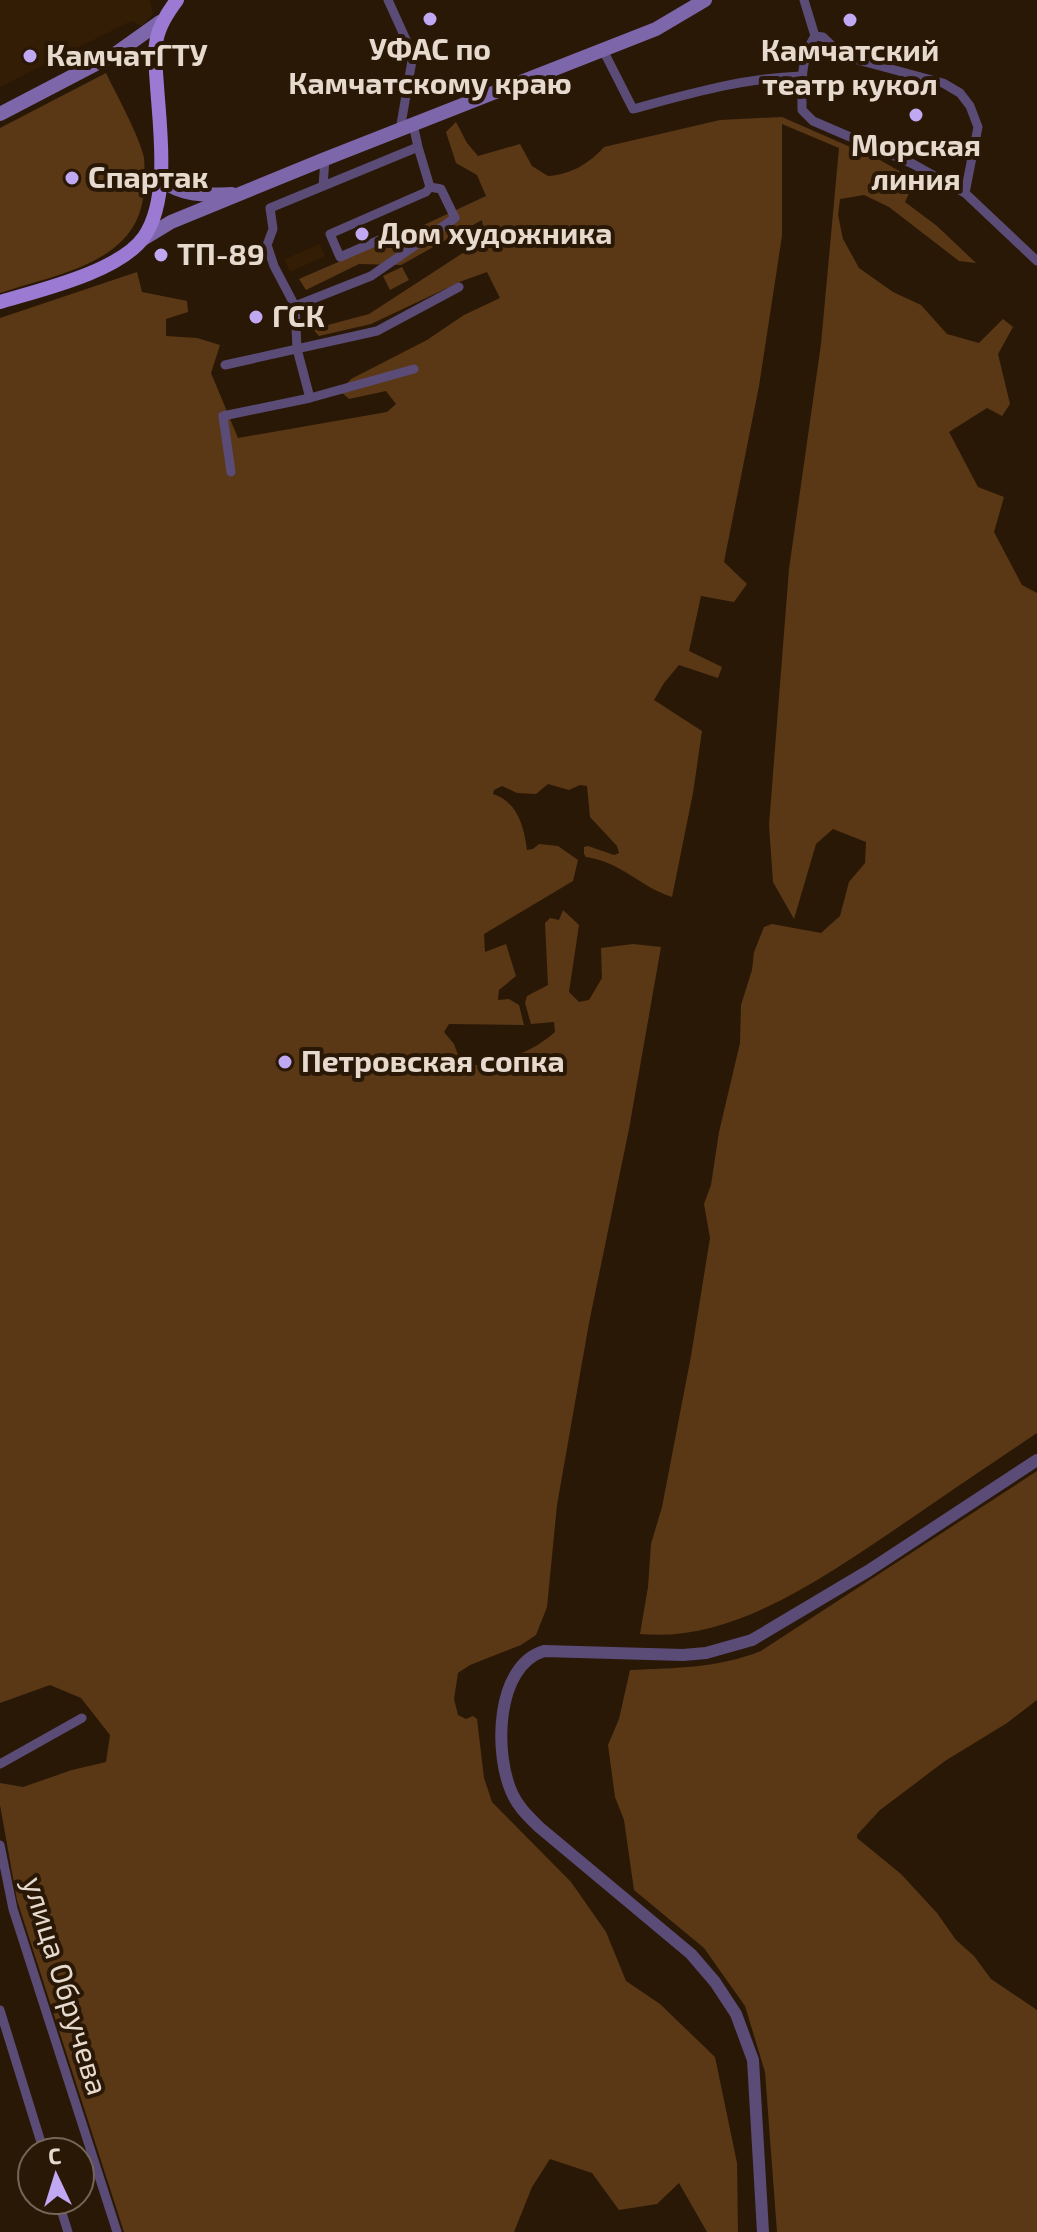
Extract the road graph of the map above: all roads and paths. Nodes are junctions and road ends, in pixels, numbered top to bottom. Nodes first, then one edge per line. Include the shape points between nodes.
1 (177, 0) edge
2 (388, 0) edge
3 (705, 0) edge
4 (804, 0) edge
5 (160, 22) junction
6 (815, 36) junction
7 (603, 50) junction
8 (801, 76) junction
9 (0, 114) edge
10 (406, 127) junction
11 (418, 147) junction
12 (325, 159) junction
13 (160, 179) junction
14 (323, 186) junction
15 (430, 187) junction
16 (965, 193) junction
17 (241, 194) junction
18 (398, 232) dead end
19 (143, 239) junction
20 (1037, 261) edge
21 (459, 287) dead end
22 (0, 302) edge
23 (295, 306) junction
24 (297, 349) junction
25 (225, 365) dead end
26 (414, 369) dead end
27 (310, 398) junction
28 (231, 472) dead end
29 (1037, 1460) edge
30 (82, 1718) dead end
31 (0, 1764) edge
32 (0, 1845) edge
33 (0, 2010) edge
34 (39, 2136) edge
35 (117, 2232) edge
36 (763, 2232) edge

1 - 5 main road
2 - 10 street via 413,55 400,115
3 - 7 main road via 656,29
4 - 6 street
5 - 9 main road via 115,54
5 - 13 main road via 154,51
6 - 8 street
6 - 16 street via 843,56 943,83 960,93 978,127
7 - 8 street via 633,109 718,86
7 - 10 main road
8 - 16 street via 802,110 813,121
10 - 11 street
10 - 12 main road
11 - 14 street
11 - 15 street
12 - 14 street
12 - 17 main road
13 - 17 main road via 193,195
13 - 19 main road via 155,213
14 - 23 street via 270,208 273,229 267,245
15 - 18 street via 330,234 340,257
15 - 23 street via 441,189 455,218 451,223 371,276
16 - 20 street
17 - 19 main road
19 - 22 main road via 91,273
21 - 24 street via 377,331
23 - 24 street
24 - 25 street
24 - 27 street
26 - 27 street
27 - 28 street via 223,416
29 - 36 street via 752,1640 695,1655 544,1651 524,1661 509,1685 504,1760 516,1801 539,1827 698,1961 743,2030 754,2072
30 - 31 street
32 - 35 street, улица Обручева via 13,1909
33 - 34 street

